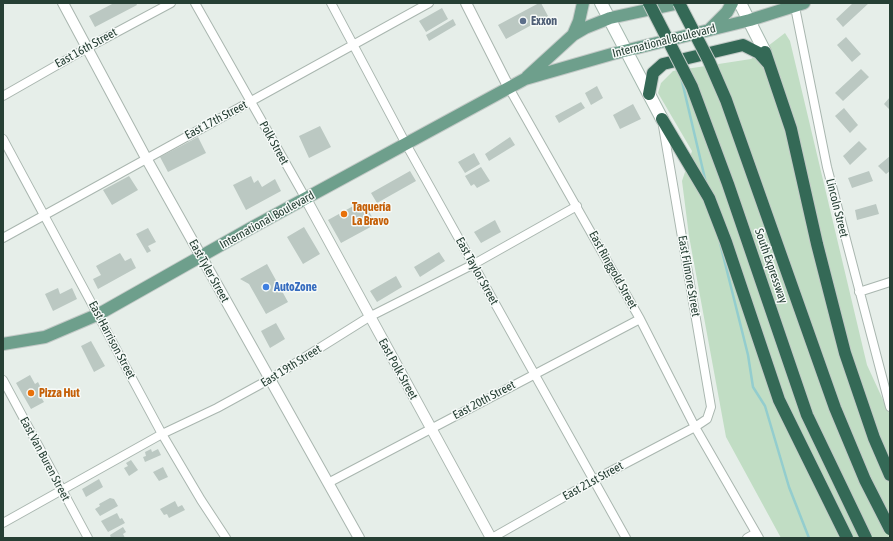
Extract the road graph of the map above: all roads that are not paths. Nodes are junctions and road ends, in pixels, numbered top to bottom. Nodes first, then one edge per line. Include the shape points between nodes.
1 (63, 3) edge
2 (170, 3) edge
3 (195, 3) edge
4 (330, 3) edge
5 (429, 3) edge
6 (466, 3) edge
7 (583, 3) edge
8 (601, 3) edge
9 (649, 3) edge
10 (680, 3) edge
11 (732, 3) edge
12 (740, 3) edge
13 (800, 5) edge
14 (610, 18) junction
15 (750, 20) junction
16 (709, 30) junction
17 (572, 35) junction
18 (353, 44) junction
19 (87, 48) junction
20 (626, 50) junction
21 (762, 52) junction
22 (525, 79) junction
23 (509, 88) junction
24 (649, 94) junction
25 (3, 96) edge
26 (251, 101) junction
27 (662, 119) junction
28 (3, 139) edge
29 (406, 144) junction
30 (146, 158) junction
31 (306, 199) junction
32 (577, 206) junction
33 (44, 214) junction
34 (3, 238) edge
35 (202, 257) junction
36 (474, 264) junction
37 (890, 282) edge
38 (859, 292) junction
39 (99, 314) junction
40 (370, 316) junction
41 (640, 319) junction
42 (3, 344) edge
43 (534, 373) junction
44 (270, 379) junction
45 (3, 381) edge
46 (890, 405) edge
47 (695, 427) junction
48 (430, 429) junction
49 (162, 434) junction
50 (890, 475) edge
51 (594, 480) junction
52 (328, 483) junction
53 (61, 489) junction
54 (3, 523) edge
55 (890, 529) edge
56 (758, 535) edge
57 (88, 538) edge
58 (226, 538) edge
59 (359, 538) edge
60 (491, 538) edge
61 (626, 538) edge
62 (746, 538) edge
63 (847, 538) edge
64 (866, 538) edge

1 - 19 street, East Tyler Street
2 - 19 street, East 16th Street
3 - 26 street, Polk Street
4 - 18 street, East Taylor Street
5 - 18 street, East 17th Street
6 - 23 street, East Ringgold Street
7 - 17 main road via 579,21
8 - 14 main road
9 - 64 highway, South Expressway, bridge via 692,87 726,176 808,415
10 - 14 main road, International Boulevard
10 - 55 highway, South Expressway, bridge via 726,100 835,408 865,480
11 - 16 main road via 727,12
12 - 15 main road
13 - 15 main road, International Boulevard
13 - 38 street, Lincoln Street via 827,167
14 - 17 main road, International Boulevard
14 - 20 main road
15 - 16 main road, International Boulevard
15 - 21 main road
16 - 20 main road, International Boulevard
17 - 22 main road, International Boulevard
18 - 26 street, East 17th Street
18 - 29 street, East Taylor Street
19 - 25 street, East 16th Street
19 - 30 street, East Tyler Street
20 - 22 main road, International Boulevard
20 - 24 main road
21 - 24 highway via 743,46 663,64 653,73
21 - 50 highway via 769,64 791,129 845,353 874,438
22 - 23 main road, International Boulevard
23 - 29 main road, International Boulevard
23 - 32 street, East Ringgold Street
24 - 27 main road
26 - 30 street, East 17th Street
26 - 31 street, Polk Street
27 - 47 street, East Filmore Street via 711,407 707,419
27 - 63 highway via 709,198 779,400
28 - 33 street, East Harrison Street
29 - 31 main road, International Boulevard
29 - 36 street, East Taylor Street
30 - 33 street, East 17th Street
30 - 35 street, East Tyler Street
31 - 35 main road, International Boulevard
31 - 40 street, East Polk Street
32 - 36 street, East 19th Street
32 - 41 street, East Ringgold Street
33 - 34 street, East 17th Street
33 - 39 street, East Harrison Street
35 - 39 main road, International Boulevard
35 - 44 street, East Tyler Street
36 - 40 street, East 19th Street
36 - 43 street, East Taylor Street
37 - 38 street
38 - 46 street, Lincoln Street
39 - 42 main road, International Boulevard via 46,337
39 - 49 street, East Harrison Street
40 - 44 street, East 19th Street
40 - 48 street, East Polk Street
41 - 43 street, East 20th Street
41 - 47 street, East Ringgold Street
43 - 48 street, East 20th Street
43 - 51 street, East Taylor Street
44 - 49 street, East 19th Street
44 - 52 street, East Tyler Street
45 - 53 street, East Van Buren Street
47 - 51 street, East 21st Street
47 - 56 street, East Ringgold Street
48 - 52 street, East 20th Street
48 - 60 street, East Polk Street
49 - 53 street, East 19th Street
49 - 58 street, East Harrison Street
51 - 60 street, East 21st Street
51 - 61 street, East Taylor Street
52 - 59 street, East Tyler Street
53 - 54 street, East 19th Street
53 - 57 street, East Van Buren Street
56 - 62 street

